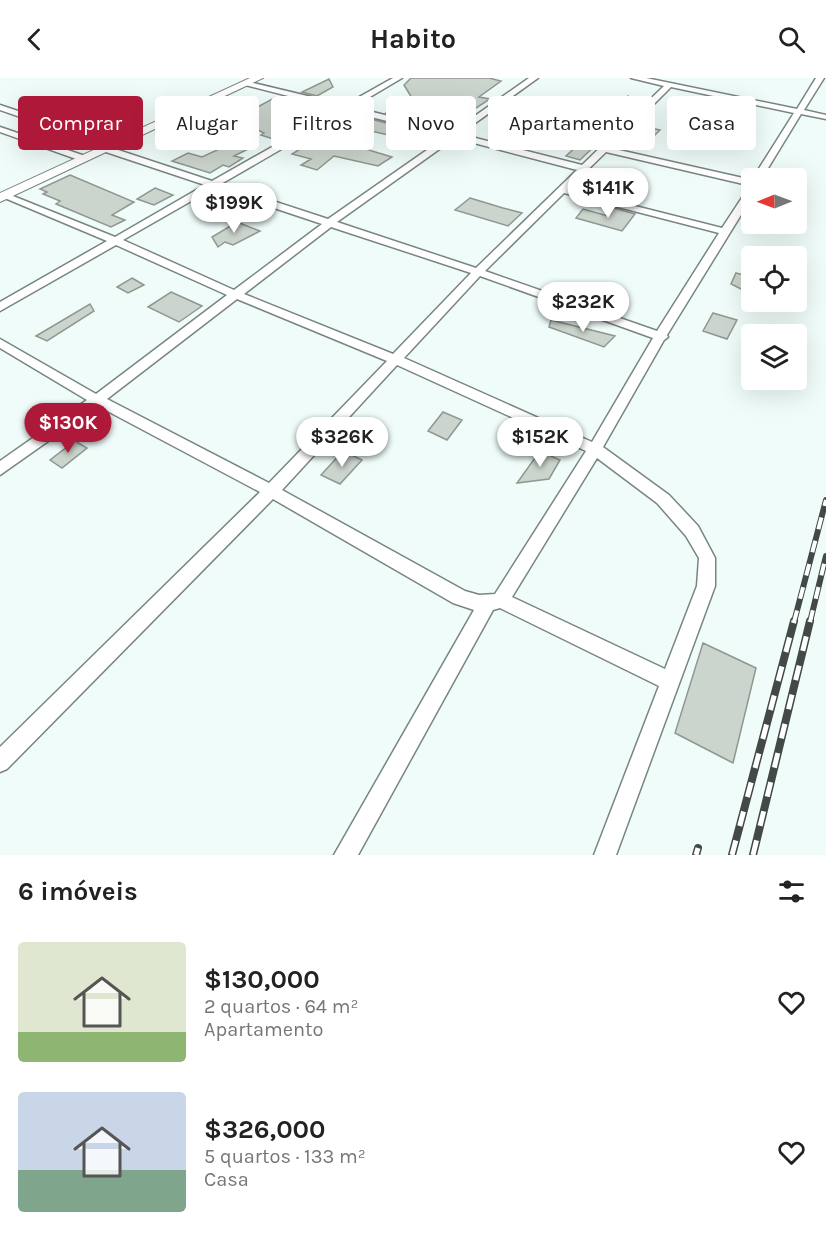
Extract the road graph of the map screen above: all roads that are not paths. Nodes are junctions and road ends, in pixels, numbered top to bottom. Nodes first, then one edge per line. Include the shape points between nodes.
1 (398, 78) edge
2 (534, 78) edge
3 (635, 78) edge
4 (820, 78) edge
5 (253, 80) edge
6 (669, 85) junction
7 (307, 96) edge
8 (367, 96) edge
9 (655, 99) edge
10 (0, 107) edge
11 (801, 111) junction
12 (18, 113) edge
13 (826, 117) edge
14 (476, 119) edge
15 (0, 129) edge
16 (143, 131) edge
17 (476, 141) edge
18 (104, 150) edge
19 (109, 150) edge
20 (274, 150) edge
21 (433, 150) edge
22 (605, 150) joint
23 (85, 159) junction
24 (582, 168) junction
25 (764, 168) edge
26 (741, 181) edge
27 (215, 184) junction
28 (562, 189) junction
29 (2, 197) edge
30 (741, 207) edge
31 (331, 222) junction
32 (726, 232) junction
33 (114, 240) junction
34 (478, 272) junction
35 (234, 294) junction
36 (0, 307) edge
37 (662, 337) junction
38 (0, 343) edge
39 (394, 359) junction
40 (97, 400) junction
41 (596, 449) junction
42 (0, 469) edge
43 (271, 491) junction
44 (494, 602) junction
45 (669, 681) junction
46 (0, 762) edge
47 (345, 855) edge
48 (605, 855) edge

1 - 8 street
2 - 14 street
3 - 6 street
4 - 11 street
5 - 7 street
5 - 16 main road
6 - 9 street
6 - 11 street
10 - 12 street
11 - 13 street
11 - 25 street
15 - 23 street
17 - 24 street
18 - 23 main road
19 - 27 street
20 - 27 street
21 - 31 street
22 - 24 street
22 - 26 street
23 - 29 main road
24 - 28 street
27 - 31 street
27 - 33 street
28 - 32 street
28 - 34 street
29 - 33 street
30 - 32 street
31 - 34 street
31 - 35 street
32 - 37 street via 676,308
33 - 35 street
33 - 36 street
34 - 37 street
34 - 39 street
35 - 39 street
35 - 40 street
37 - 41 street
38 - 40 street
39 - 41 street
39 - 43 street
40 - 42 street
40 - 43 street
41 - 44 street
41 - 45 street via 663,499 692,531 707,558 706,585
43 - 44 street via 459,597 473,603
43 - 46 street
44 - 45 street
44 - 47 street via 368,810
45 - 48 street

